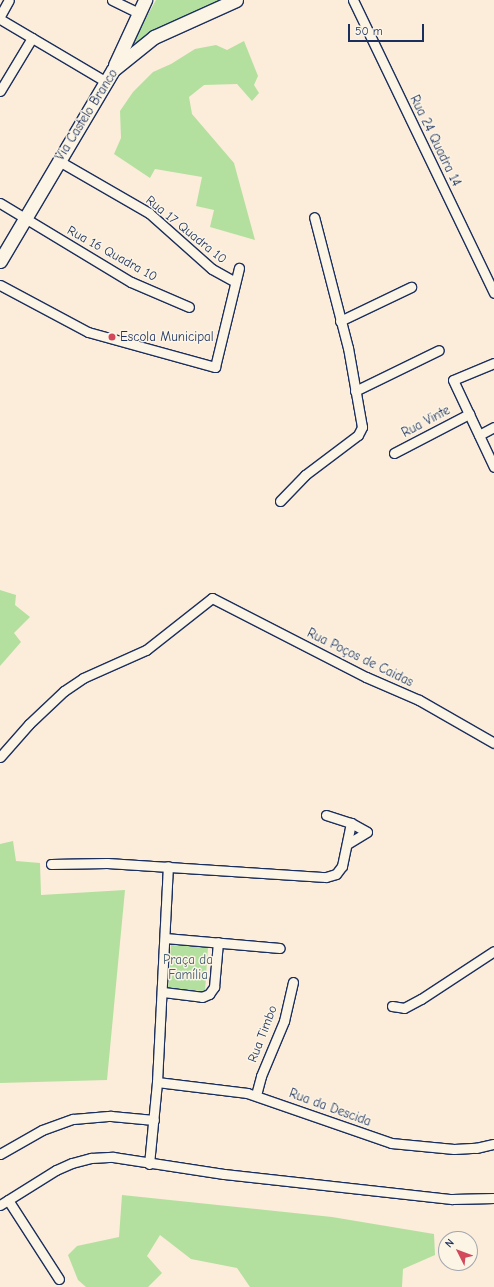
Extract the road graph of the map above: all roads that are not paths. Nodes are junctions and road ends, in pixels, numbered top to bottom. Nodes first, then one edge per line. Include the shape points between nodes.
1 (9, 0) edge
2 (112, 0) edge
3 (145, 0) edge
4 (236, 0) edge
5 (354, 0) edge
6 (139, 13) junction
7 (0, 16) edge
8 (0, 19) edge
9 (32, 38) junction
10 (109, 76) junction
11 (0, 91) edge
12 (59, 161) junction
13 (0, 203) edge
14 (314, 217) dead end
15 (25, 218) junction
16 (0, 261) edge
17 (239, 268) dead end
18 (235, 282) junction
19 (0, 285) edge
20 (411, 287) dead end
21 (494, 293) edge
22 (189, 307) dead end
23 (340, 320) junction
24 (439, 350) dead end
25 (494, 363) edge
26 (355, 392) junction
27 (469, 414) junction
28 (494, 427) edge
29 (479, 435) junction
30 (394, 453) dead end
31 (494, 467) edge
32 (280, 501) dead end
33 (494, 743) edge
34 (0, 757) edge
35 (326, 815) dead end
36 (351, 823) junction
37 (346, 844) junction
38 (51, 864) dead end
39 (168, 866) junction
40 (165, 938) junction
41 (218, 942) junction
42 (280, 948) dead end
43 (494, 951) edge
44 (293, 982) dead end
45 (162, 992) junction
46 (392, 1006) dead end
47 (157, 1082) junction
48 (256, 1096) junction
49 (154, 1120) junction
50 (494, 1144) edge
51 (0, 1154) edge
52 (149, 1164) junction
53 (494, 1198) edge
54 (4, 1202) edge
55 (59, 1279) dead end

1 - 7 street
2 - 6 street
3 - 6 main road
4 - 10 main road, Via Castelo Branco via 154,37
5 - 21 street, Rua 24 Quadra 14
6 - 10 main road
8 - 9 street
9 - 10 street
9 - 11 street
10 - 12 main road, Via Castelo Branco
12 - 15 main road, Via Castelo Branco
12 - 18 street, Rua 17 Quadra 10 via 149,213 212,269
13 - 15 street, Rua 16 Quadra 10
14 - 23 street
15 - 16 main road, Via Castelo Branco
15 - 22 street, Rua 16 Quadra 10 via 132,282
17 - 18 street
18 - 19 street via 215,367 88,332
20 - 23 street
23 - 26 street via 348,348
24 - 26 street
25 - 27 street via 453,380
26 - 32 street via 362,421 360,432 305,475
27 - 29 street
27 - 30 street, Rua Vinte
28 - 29 street
29 - 31 street
33 - 34 street, Rua Poços de Caidas via 419,700 366,677 212,598 146,650 82,678 64,691 29,724
35 - 36 street
36 - 37 street
36 - 37 street via 368,832
37 - 39 street via 339,871 326,877
38 - 39 street via 107,862
39 - 40 street
40 - 41 street
40 - 45 street
41 - 42 street
41 - 45 street via 214,987 209,994 202,997
43 - 46 street via 421,999 404,1008
44 - 48 street, Rua Timbo via 284,1021 261,1076
45 - 47 street
47 - 48 street, Rua da Descida
47 - 49 street
48 - 50 street, Rua da Descida via 391,1143 454,1149
49 - 51 street via 111,1116 73,1119 42,1130
49 - 52 street
52 - 53 street via 452,1199
52 - 54 street via 113,1158 91,1158 56,1170
54 - 55 street

